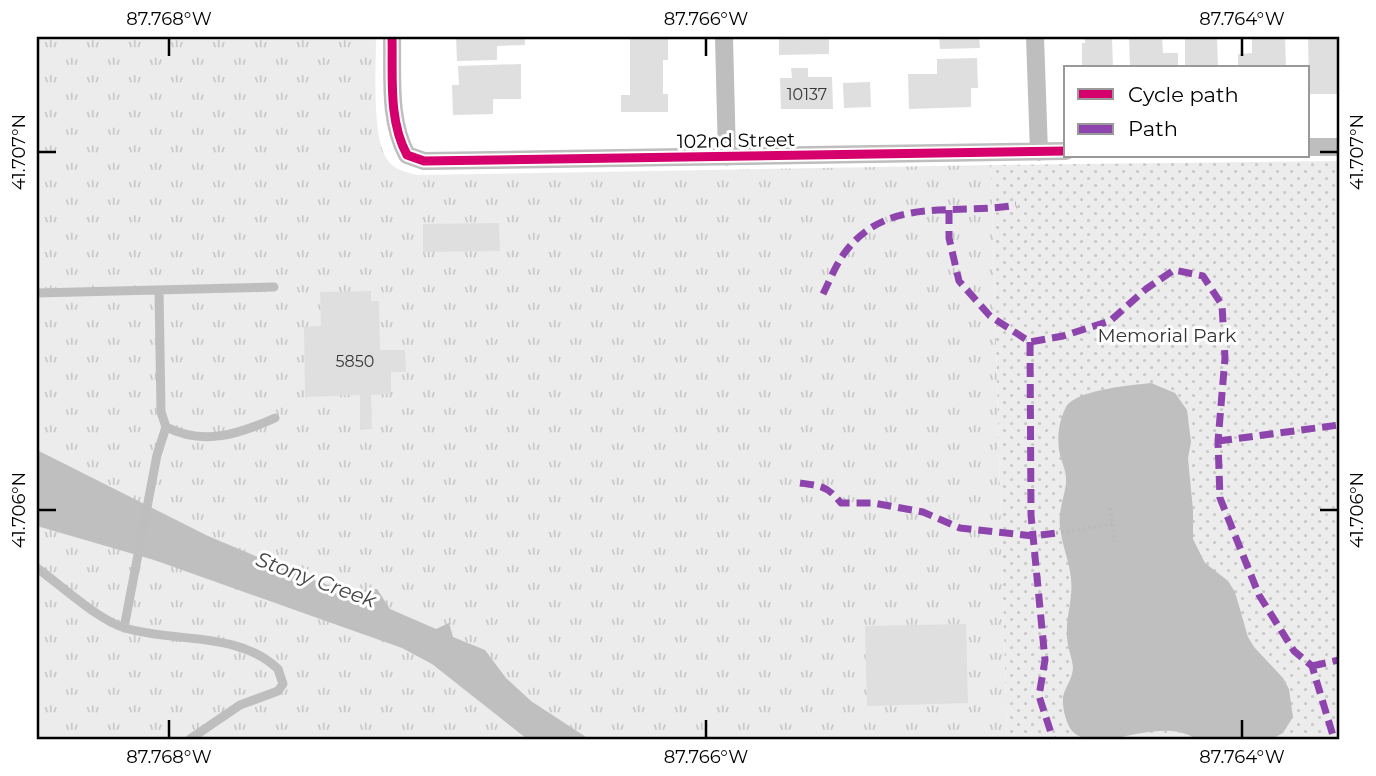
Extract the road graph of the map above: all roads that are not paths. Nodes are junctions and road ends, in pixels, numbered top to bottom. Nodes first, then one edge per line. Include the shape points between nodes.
1 (392, 37) edge
2 (724, 37) edge
3 (1035, 37) edge
4 (1310, 147) edge
5 (1339, 147) edge
6 (1064, 151) edge
7 (1038, 152) junction
8 (727, 158) junction
9 (274, 287) dead end
10 (159, 290) junction
11 (37, 293) edge
12 (275, 418) dead end
13 (166, 427) junction
14 (37, 568) edge
15 (124, 628) junction
16 (190, 739) edge

1 - 8 street, 102nd Street via 394,117 407,155 448,162
2 - 8 street
3 - 7 street
4 - 5 street
6 - 7 street, 102nd Street
7 - 8 street, 102nd Street
9 - 10 lane
10 - 11 lane
10 - 13 lane via 160,412
12 - 13 lane via 219,438
13 - 15 lane via 156,455
14 - 15 lane
15 - 16 lane via 240,647 278,669 283,684 278,691 240,705

